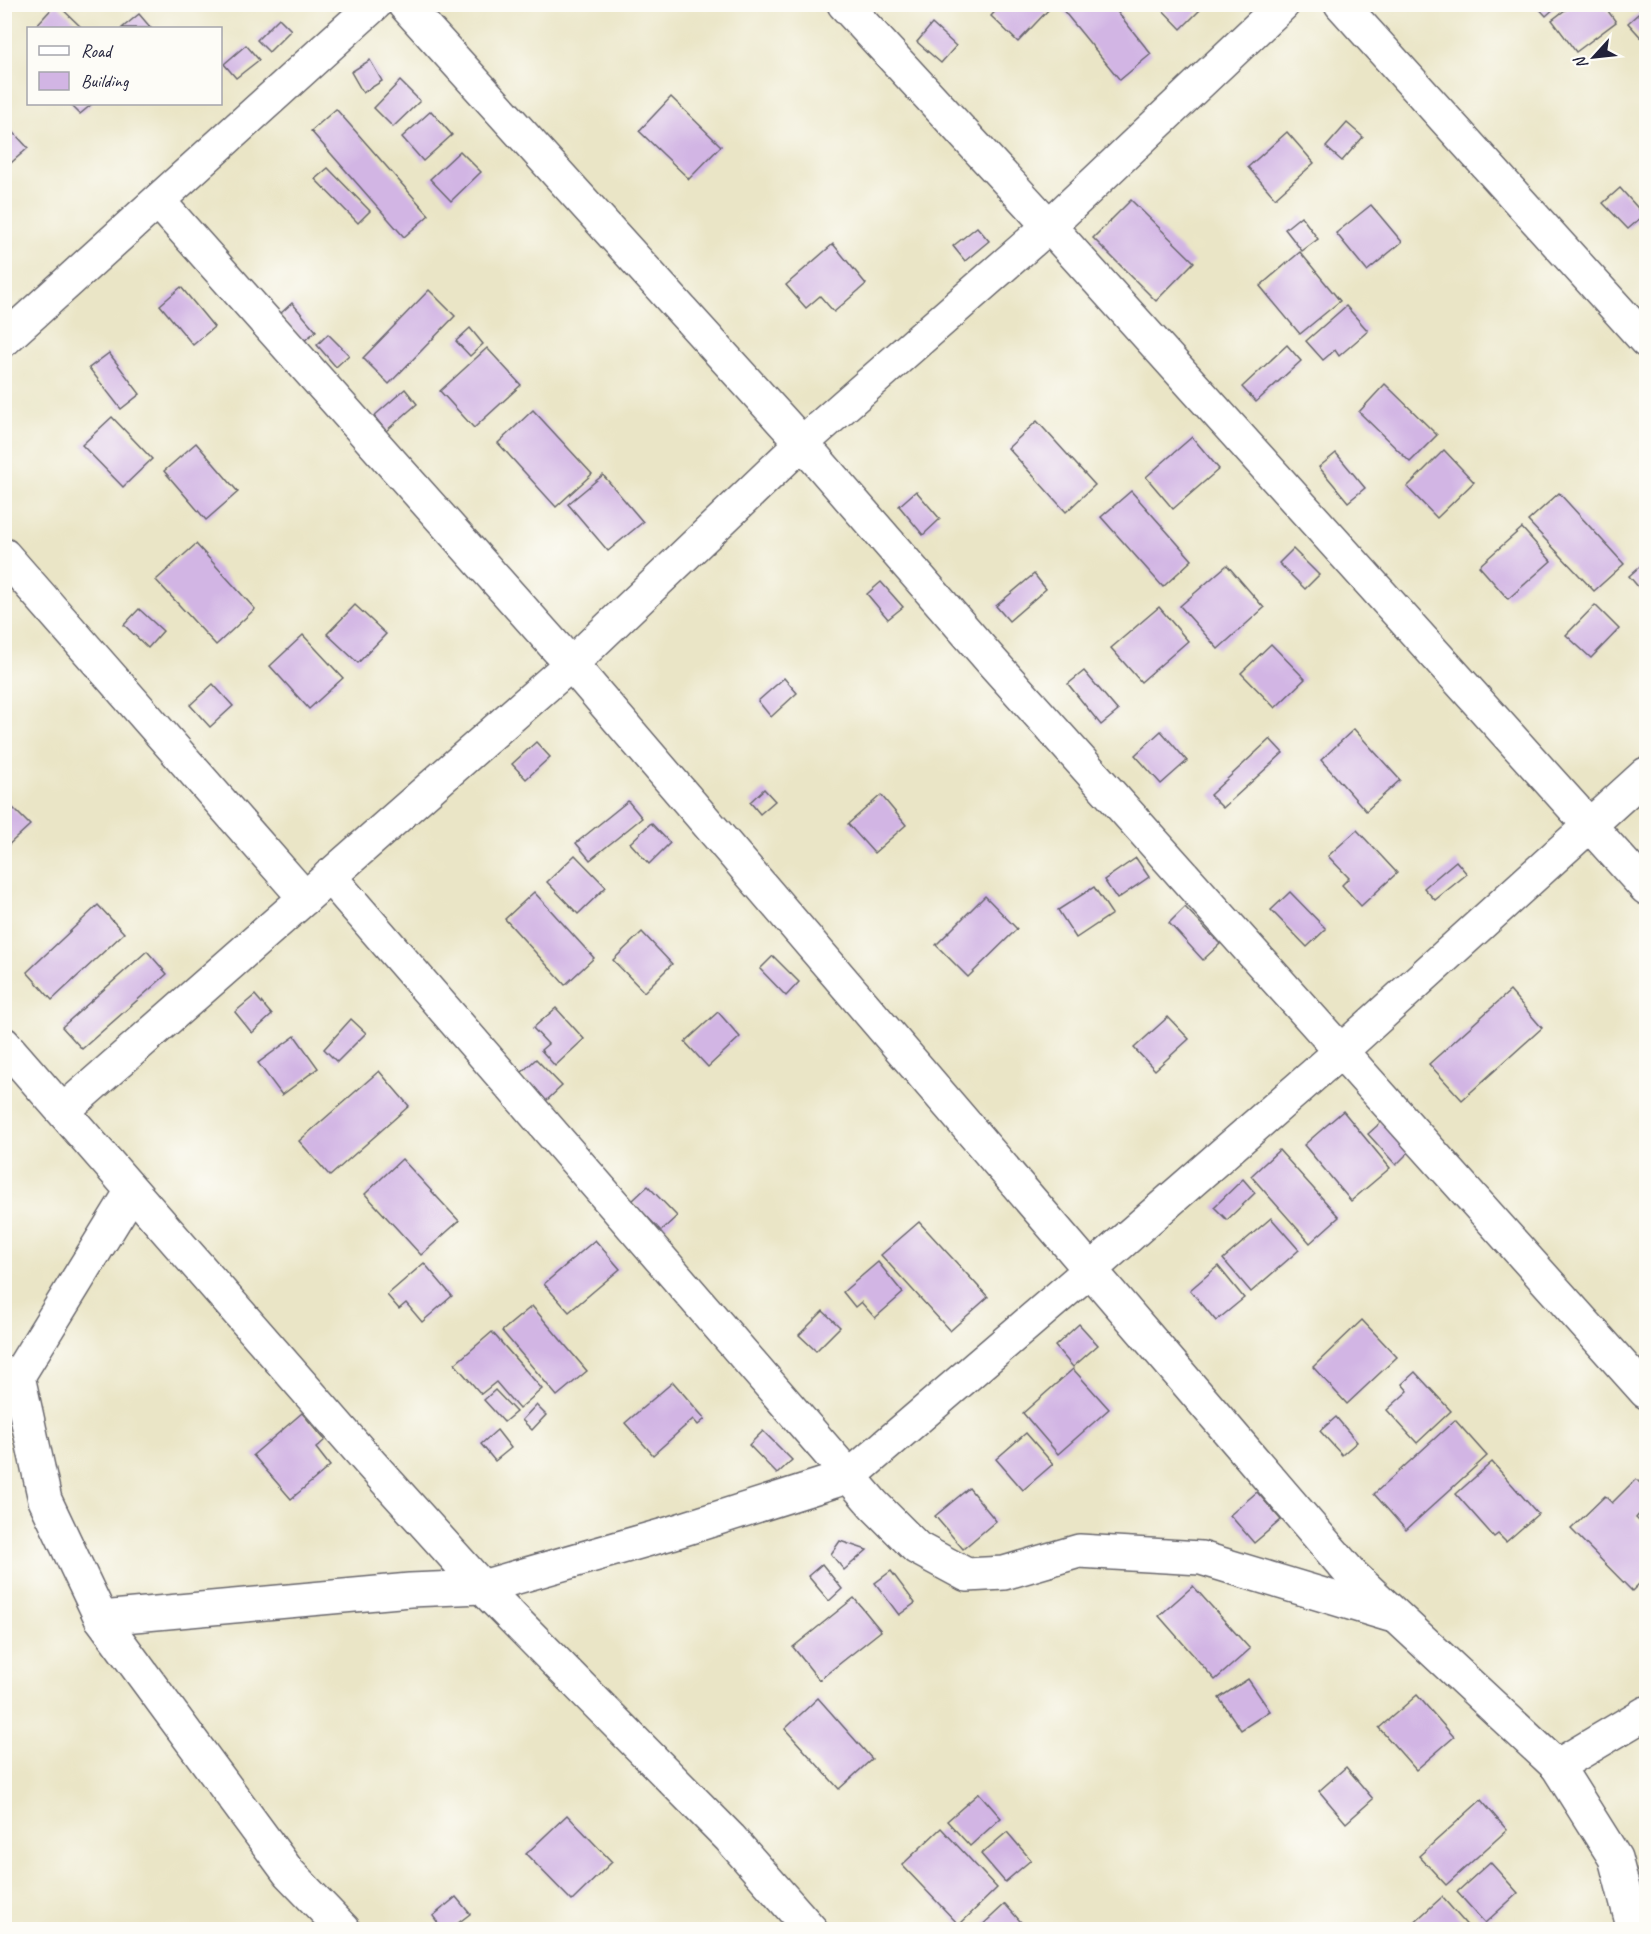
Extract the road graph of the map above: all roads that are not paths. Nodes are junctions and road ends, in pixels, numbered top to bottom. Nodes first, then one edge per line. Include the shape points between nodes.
1 (375, 4) edge
2 (404, 4) edge
3 (844, 4) edge
4 (1282, 4) edge
5 (1341, 4) edge
6 (158, 201) junction
7 (1049, 226) junction
8 (4, 340) edge
9 (1647, 341) edge
10 (802, 443) junction
11 (4, 555) edge
12 (571, 664) junction
13 (1647, 774) edge
14 (1590, 826) junction
15 (329, 876) junction
16 (1647, 888) edge
17 (305, 898) junction
18 (4, 1044) edge
19 (1340, 1052) junction
20 (64, 1110) junction
21 (132, 1191) junction
22 (1090, 1270) junction
23 (11, 1374) edge
24 (1647, 1392) edge
25 (850, 1476) junction
26 (482, 1587) junction
27 (1396, 1617) junction
28 (101, 1618) junction
29 (1647, 1713) edge
30 (1557, 1766) junction
31 (344, 1929) edge
32 (812, 1929) edge
33 (1634, 1929) edge

1 - 6 street
2 - 10 street
3 - 7 street
4 - 7 street
5 - 9 street
6 - 8 street
6 - 12 street
7 - 10 street
7 - 14 street
10 - 12 street
10 - 19 street
11 - 17 street
12 - 15 street
12 - 22 street
13 - 14 street
14 - 16 street
14 - 19 street
15 - 17 street
15 - 25 street
17 - 20 street
18 - 20 street
19 - 22 street
19 - 24 street
20 - 21 street
21 - 23 street
21 - 26 street
22 - 25 street
22 - 27 street via 1351,1574
23 - 28 street via 45,1500
25 - 26 street
25 - 27 street via 917,1548 967,1575 1004,1573 1079,1551 1201,1558
26 - 28 street
26 - 32 street via 729,1838
27 - 30 street
28 - 31 street via 289,1873
29 - 30 street
30 - 33 street via 1615,1857

